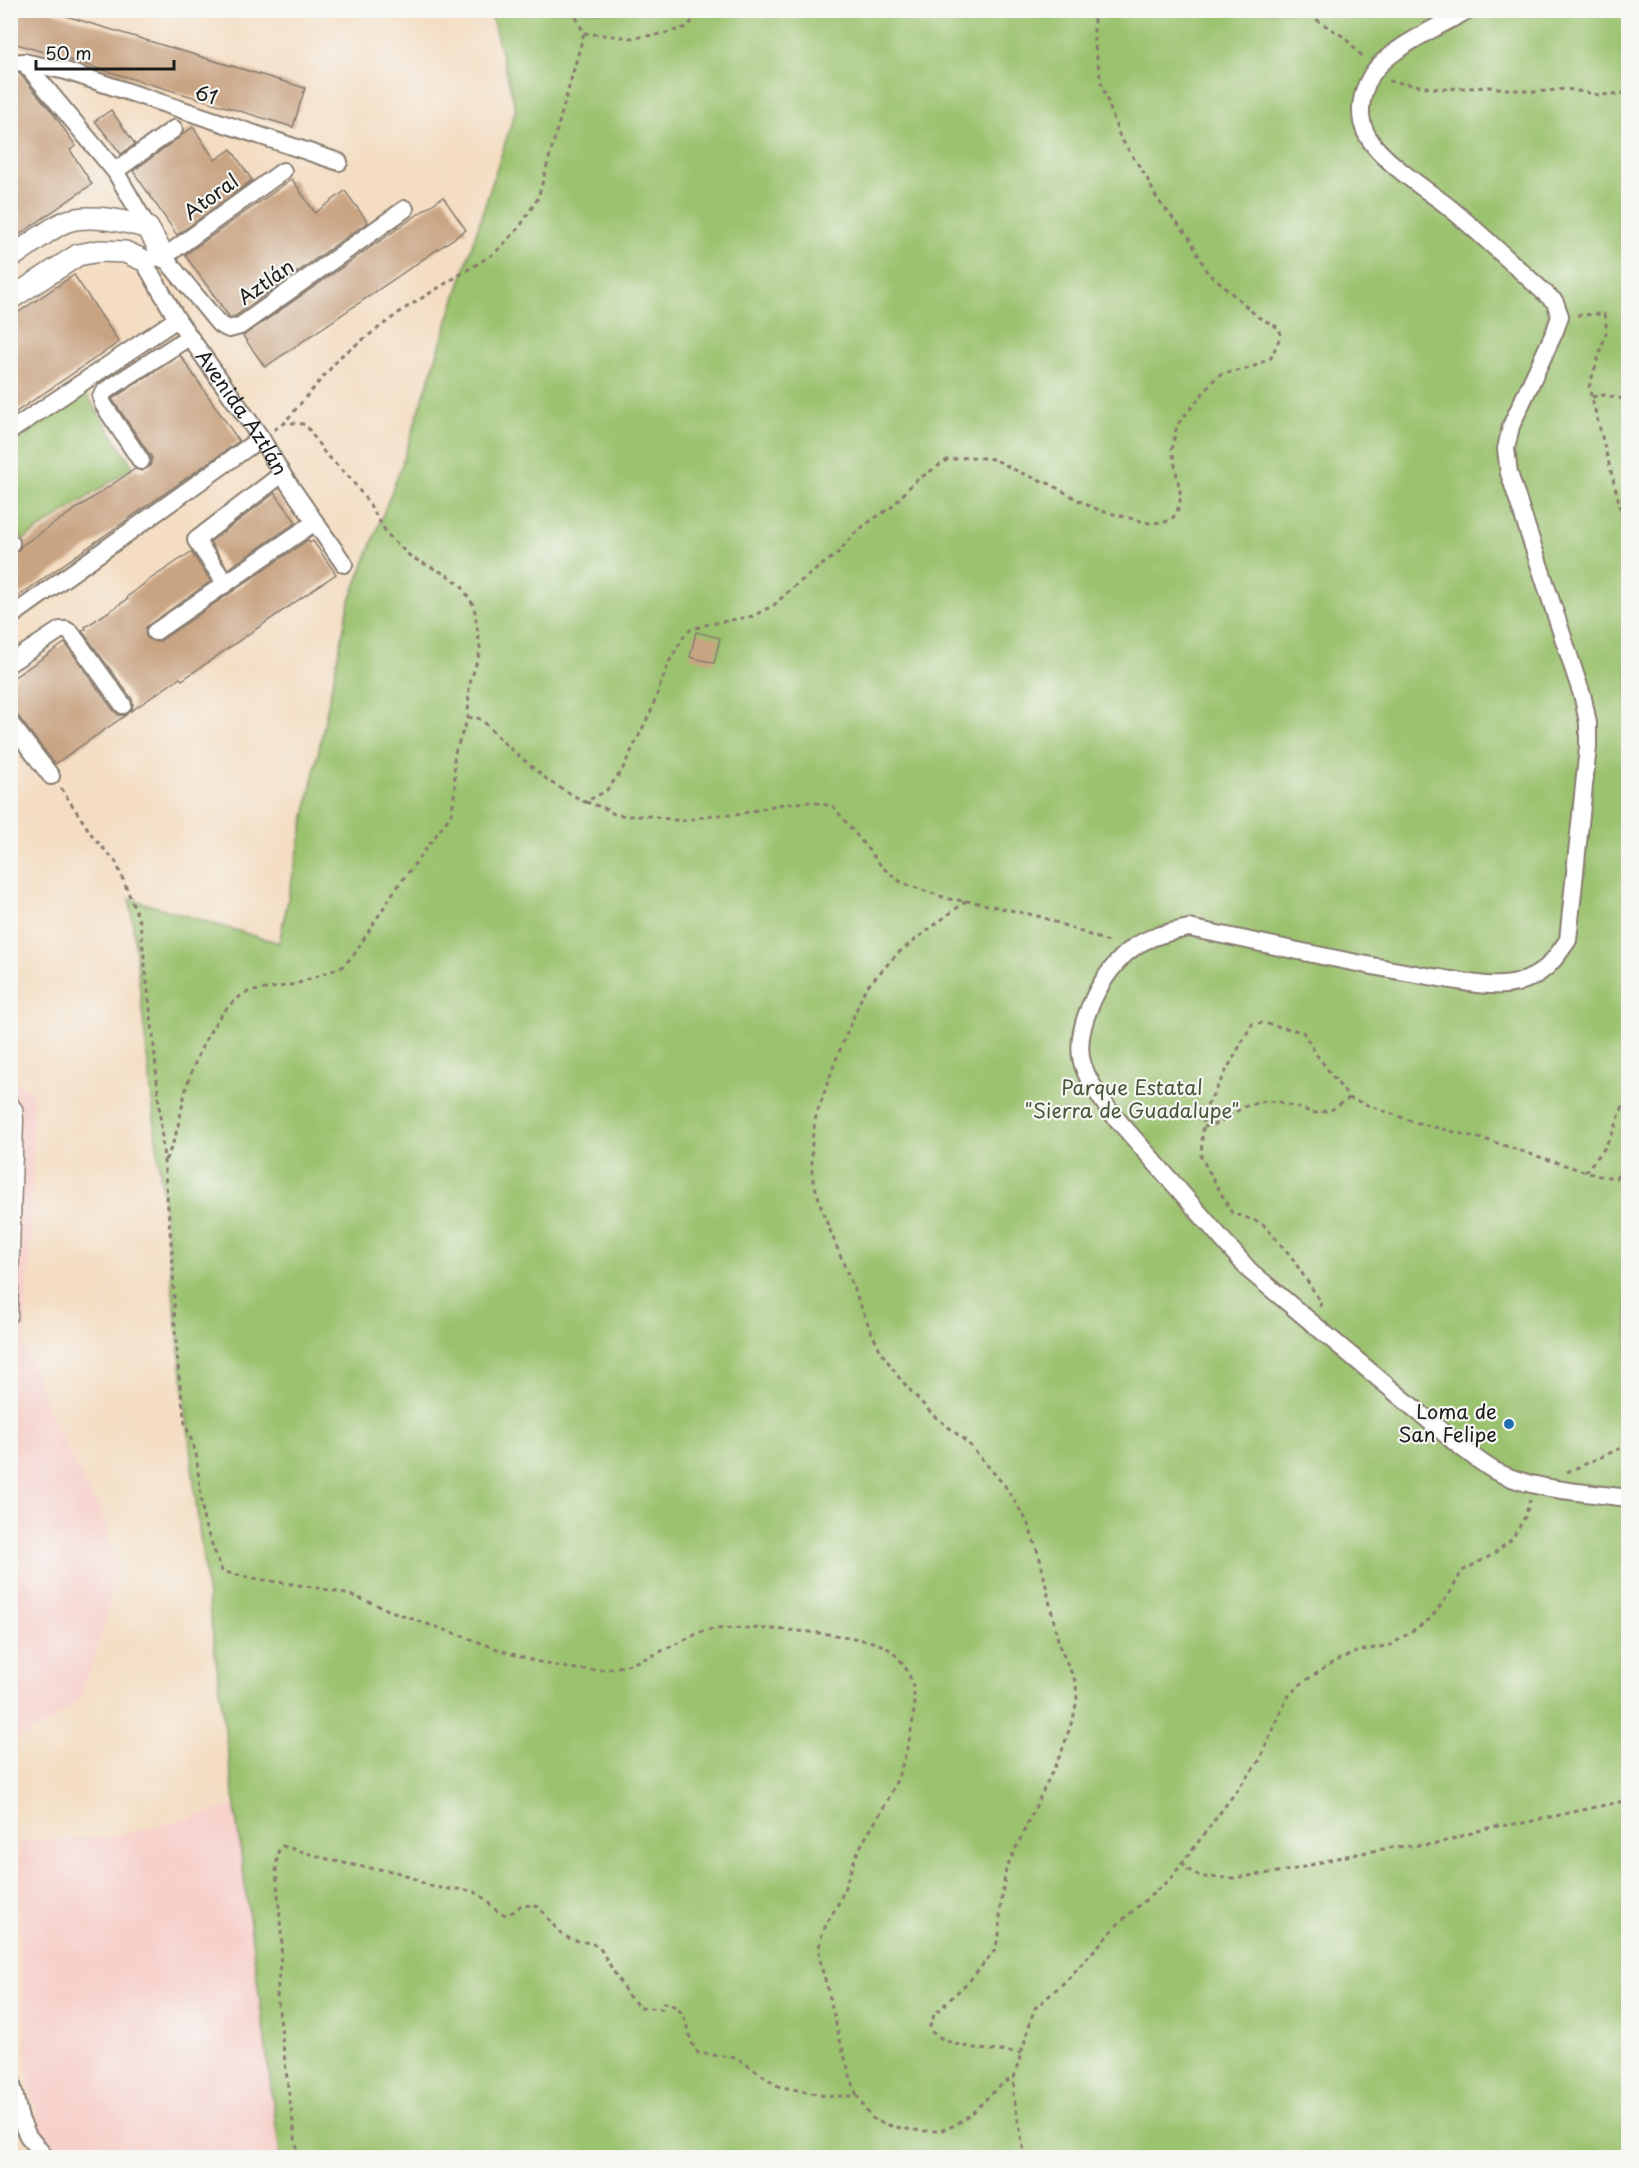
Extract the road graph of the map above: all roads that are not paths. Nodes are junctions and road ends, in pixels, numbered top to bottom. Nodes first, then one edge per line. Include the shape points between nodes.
1 (1468, 10) edge
2 (17, 62) edge
3 (174, 129) dead end
4 (339, 162) dead end
5 (115, 171) junction
6 (283, 171) dead end
7 (405, 209) dead end
8 (148, 228) junction
9 (10, 258) edge
10 (153, 258) junction
11 (10, 299) edge
12 (177, 319) junction
13 (189, 338) junction
14 (10, 431) edge
15 (261, 438) junction
16 (141, 461) dead end
17 (282, 474) junction
18 (315, 522) junction
19 (344, 564) dead end
20 (226, 584) junction
21 (10, 617) edge
22 (155, 633) dead end
23 (10, 663) edge
24 (123, 705) dead end
25 (10, 723) edge
26 (51, 777) road end
27 (10, 1097) edge
28 (14, 1317) dead end
29 (1629, 1498) edge
30 (10, 2076) edge
31 (46, 2157) edge

1 - 29 street via 1384,59 1363,94 1360,114 1365,132 1377,150 1547,294 1560,316 1511,426 1506,449 1509,473 1588,723 1568,940 1538,976 1492,986 1190,928 1161,934 1133,948 1094,996 1081,1030 1082,1060 1091,1083 1109,1110 1250,1271 1481,1462 1514,1479 1538,1485
2 - 4 street, 61 via 66,71
2 - 5 street
3 - 5 street
5 - 8 street
6 - 10 street, Atoral
7 - 10 street, Aztlán via 240,326 229,329 219,324
8 - 9 street via 88,218 65,222
8 - 10 street, Avenida Aztlán
10 - 11 street via 125,252 78,255
10 - 12 street, Avenida Aztlán
12 - 13 street, Avenida Aztlán
12 - 14 street
13 - 15 street, Avenida Aztlán
13 - 16 street via 101,397
15 - 17 street, Avenida Aztlán
15 - 21 street
17 - 18 street, Avenida Aztlán
17 - 20 street via 196,540
18 - 19 street, Avenida Aztlán
18 - 20 street
20 - 22 street
23 - 24 street via 60,630 66,630
25 - 26 street
27 - 28 lane via 18,1108 19,1120
30 - 31 street via 20,2119

